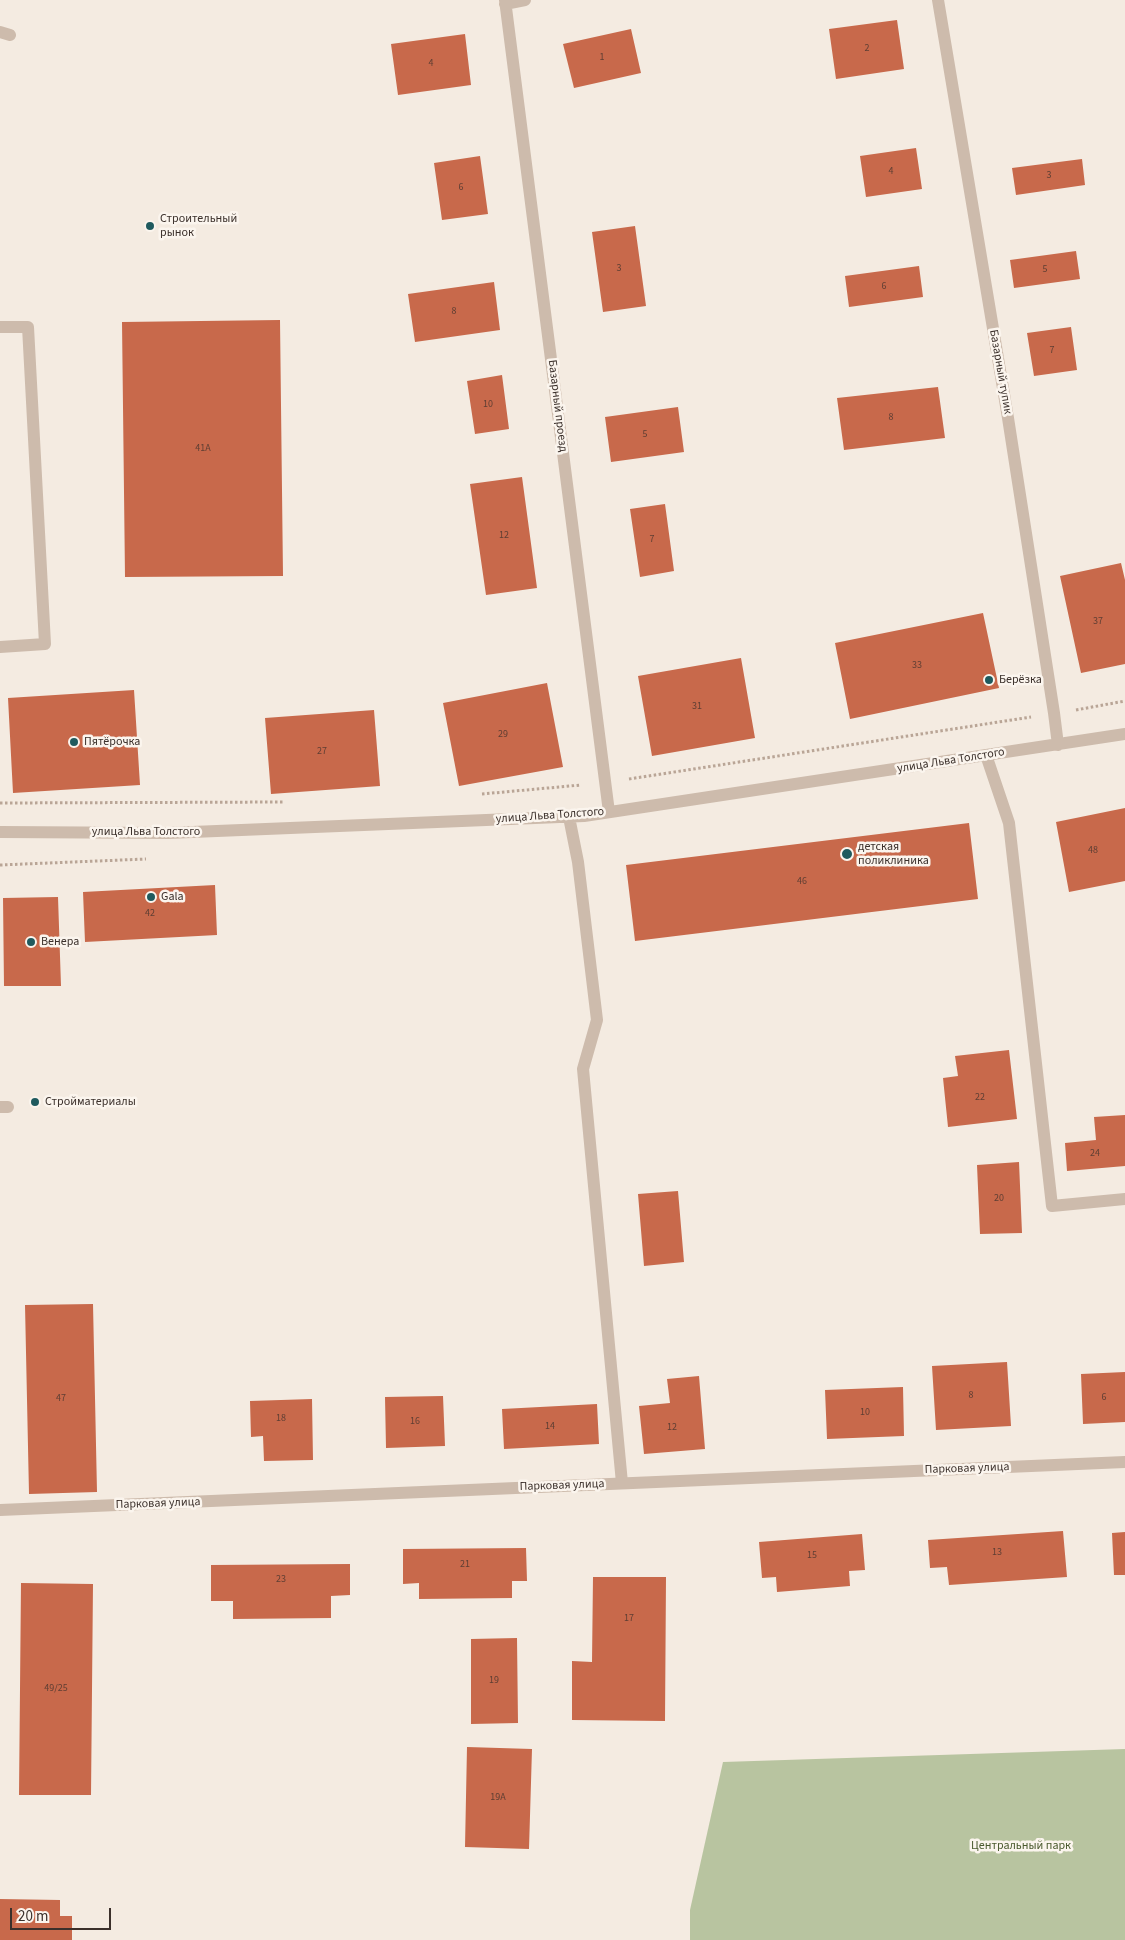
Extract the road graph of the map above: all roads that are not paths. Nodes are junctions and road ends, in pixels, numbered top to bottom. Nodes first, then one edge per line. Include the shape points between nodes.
1 (525, 0) edge
2 (938, 0) edge
3 (505, 2) edge
4 (0, 327) edge
5 (0, 647) edge
6 (1125, 734) edge
7 (1058, 745) junction
8 (986, 755) junction
9 (609, 812) junction
10 (569, 817) junction
11 (0, 832) edge
12 (1125, 1199) edge
13 (1125, 1462) edge
14 (622, 1484) junction
15 (0, 1510) edge

1 - 3 street
2 - 7 street, Базарный тупик via 1008,418
3 - 9 street, Базарный проезд
4 - 5 street via 28,327 45,644
6 - 7 street, улица Льва Толстого
7 - 8 street, улица Льва Толстого
8 - 9 street, улица Льва Толстого
8 - 12 street via 1009,823 1052,1206
9 - 10 street, улица Льва Толстого
10 - 11 street, улица Льва Толстого via 168,833
10 - 14 street via 578,862 597,1020 583,1069
13 - 14 street, Парковая улица
14 - 15 street, Парковая улица

